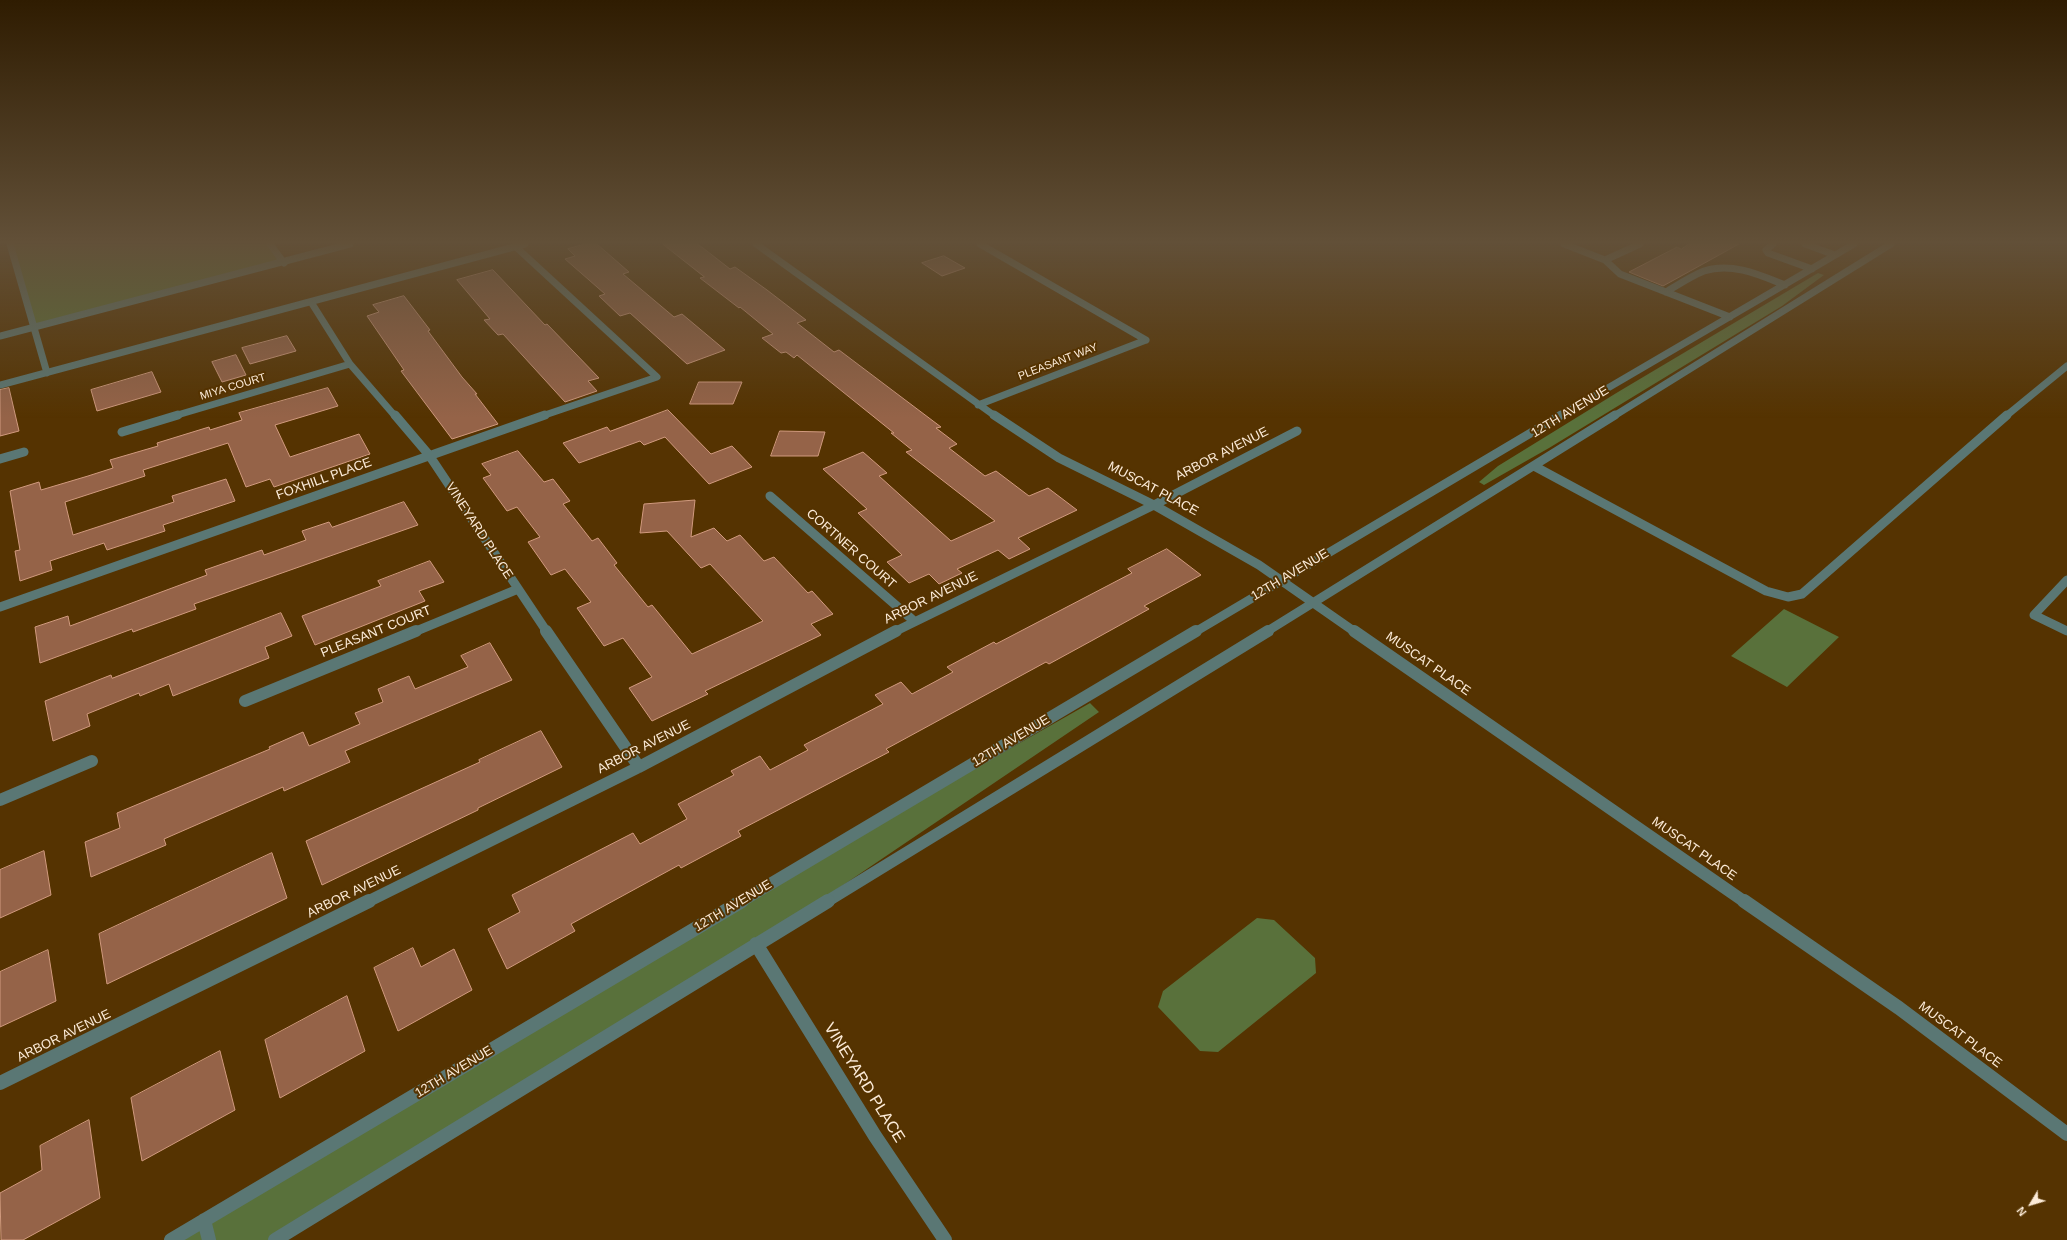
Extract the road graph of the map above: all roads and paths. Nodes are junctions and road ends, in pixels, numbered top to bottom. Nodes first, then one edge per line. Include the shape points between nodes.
1 (27, 302) edge
2 (132, 302) edge
3 (311, 302) joint
4 (576, 302) edge
5 (836, 302) edge
6 (1080, 302) edge
7 (1691, 302) edge
8 (1756, 302) edge
9 (1798, 302) edge
10 (1730, 317) junction
11 (34, 327) junction
12 (0, 336) edge
13 (350, 364) junction
14 (2067, 366) edge
15 (47, 373) junction
16 (0, 385) edge
17 (978, 405) junction
18 (1297, 431) dead end
19 (122, 432) dead end
20 (24, 452) dead end
21 (429, 455) junction
22 (0, 459) edge
23 (1534, 466) junction
24 (770, 496) dead end
25 (1154, 505) junction
26 (1281, 580) junction
27 (2067, 580) edge
28 (518, 589) junction
29 (1313, 602) junction
30 (0, 607) edge
31 (914, 621) junction
32 (2067, 631) edge
33 (246, 701) dead end
34 (92, 761) dead end
35 (639, 767) junction
36 (0, 800) edge
37 (756, 944) junction
38 (0, 1083) edge
39 (2067, 1134) edge
40 (204, 1220) junction
41 (171, 1240) edge
42 (209, 1240) edge
43 (275, 1240) edge
44 (945, 1240) edge

1 - 11 street
2 - 11 street
3 - 13 street, VINEYARD PLACE
3 - 15 street
4 - 21 street, FOXHILL PLACE via 657,377
5 - 17 street, MUSCAT PLACE
6 - 17 street, PLEASANT WAY via 1146,340
7 - 10 street
8 - 10 street, 12TH AVENUE
9 - 23 street, 12TH AVENUE
10 - 26 street, 12TH AVENUE
11 - 12 street
11 - 15 street
13 - 19 street, MIYA COURT
13 - 21 street, VINEYARD PLACE
14 - 23 street via 1808,589 1795,597 1784,597 1766,590
15 - 16 street
17 - 25 street, MUSCAT PLACE via 1059,458
18 - 25 street, ARBOR AVENUE
20 - 22 street
21 - 28 street, VINEYARD PLACE
21 - 30 street, FOXHILL PLACE
23 - 29 street, 12TH AVENUE
24 - 31 street, CORTNER COURT
25 - 26 street, MUSCAT PLACE
25 - 31 street, ARBOR AVENUE
26 - 29 street, MUSCAT PLACE
26 - 40 street, 12TH AVENUE
27 - 32 street via 2034,615
28 - 33 street, PLEASANT COURT
28 - 35 street, VINEYARD PLACE
29 - 37 street, 12TH AVENUE
29 - 39 street, MUSCAT PLACE via 1899,1008
31 - 35 street, ARBOR AVENUE
34 - 36 street
35 - 38 street, ARBOR AVENUE
37 - 43 street, 12TH AVENUE
37 - 44 street, VINEYARD PLACE via 875,1136
40 - 41 street, 12TH AVENUE
40 - 42 street

